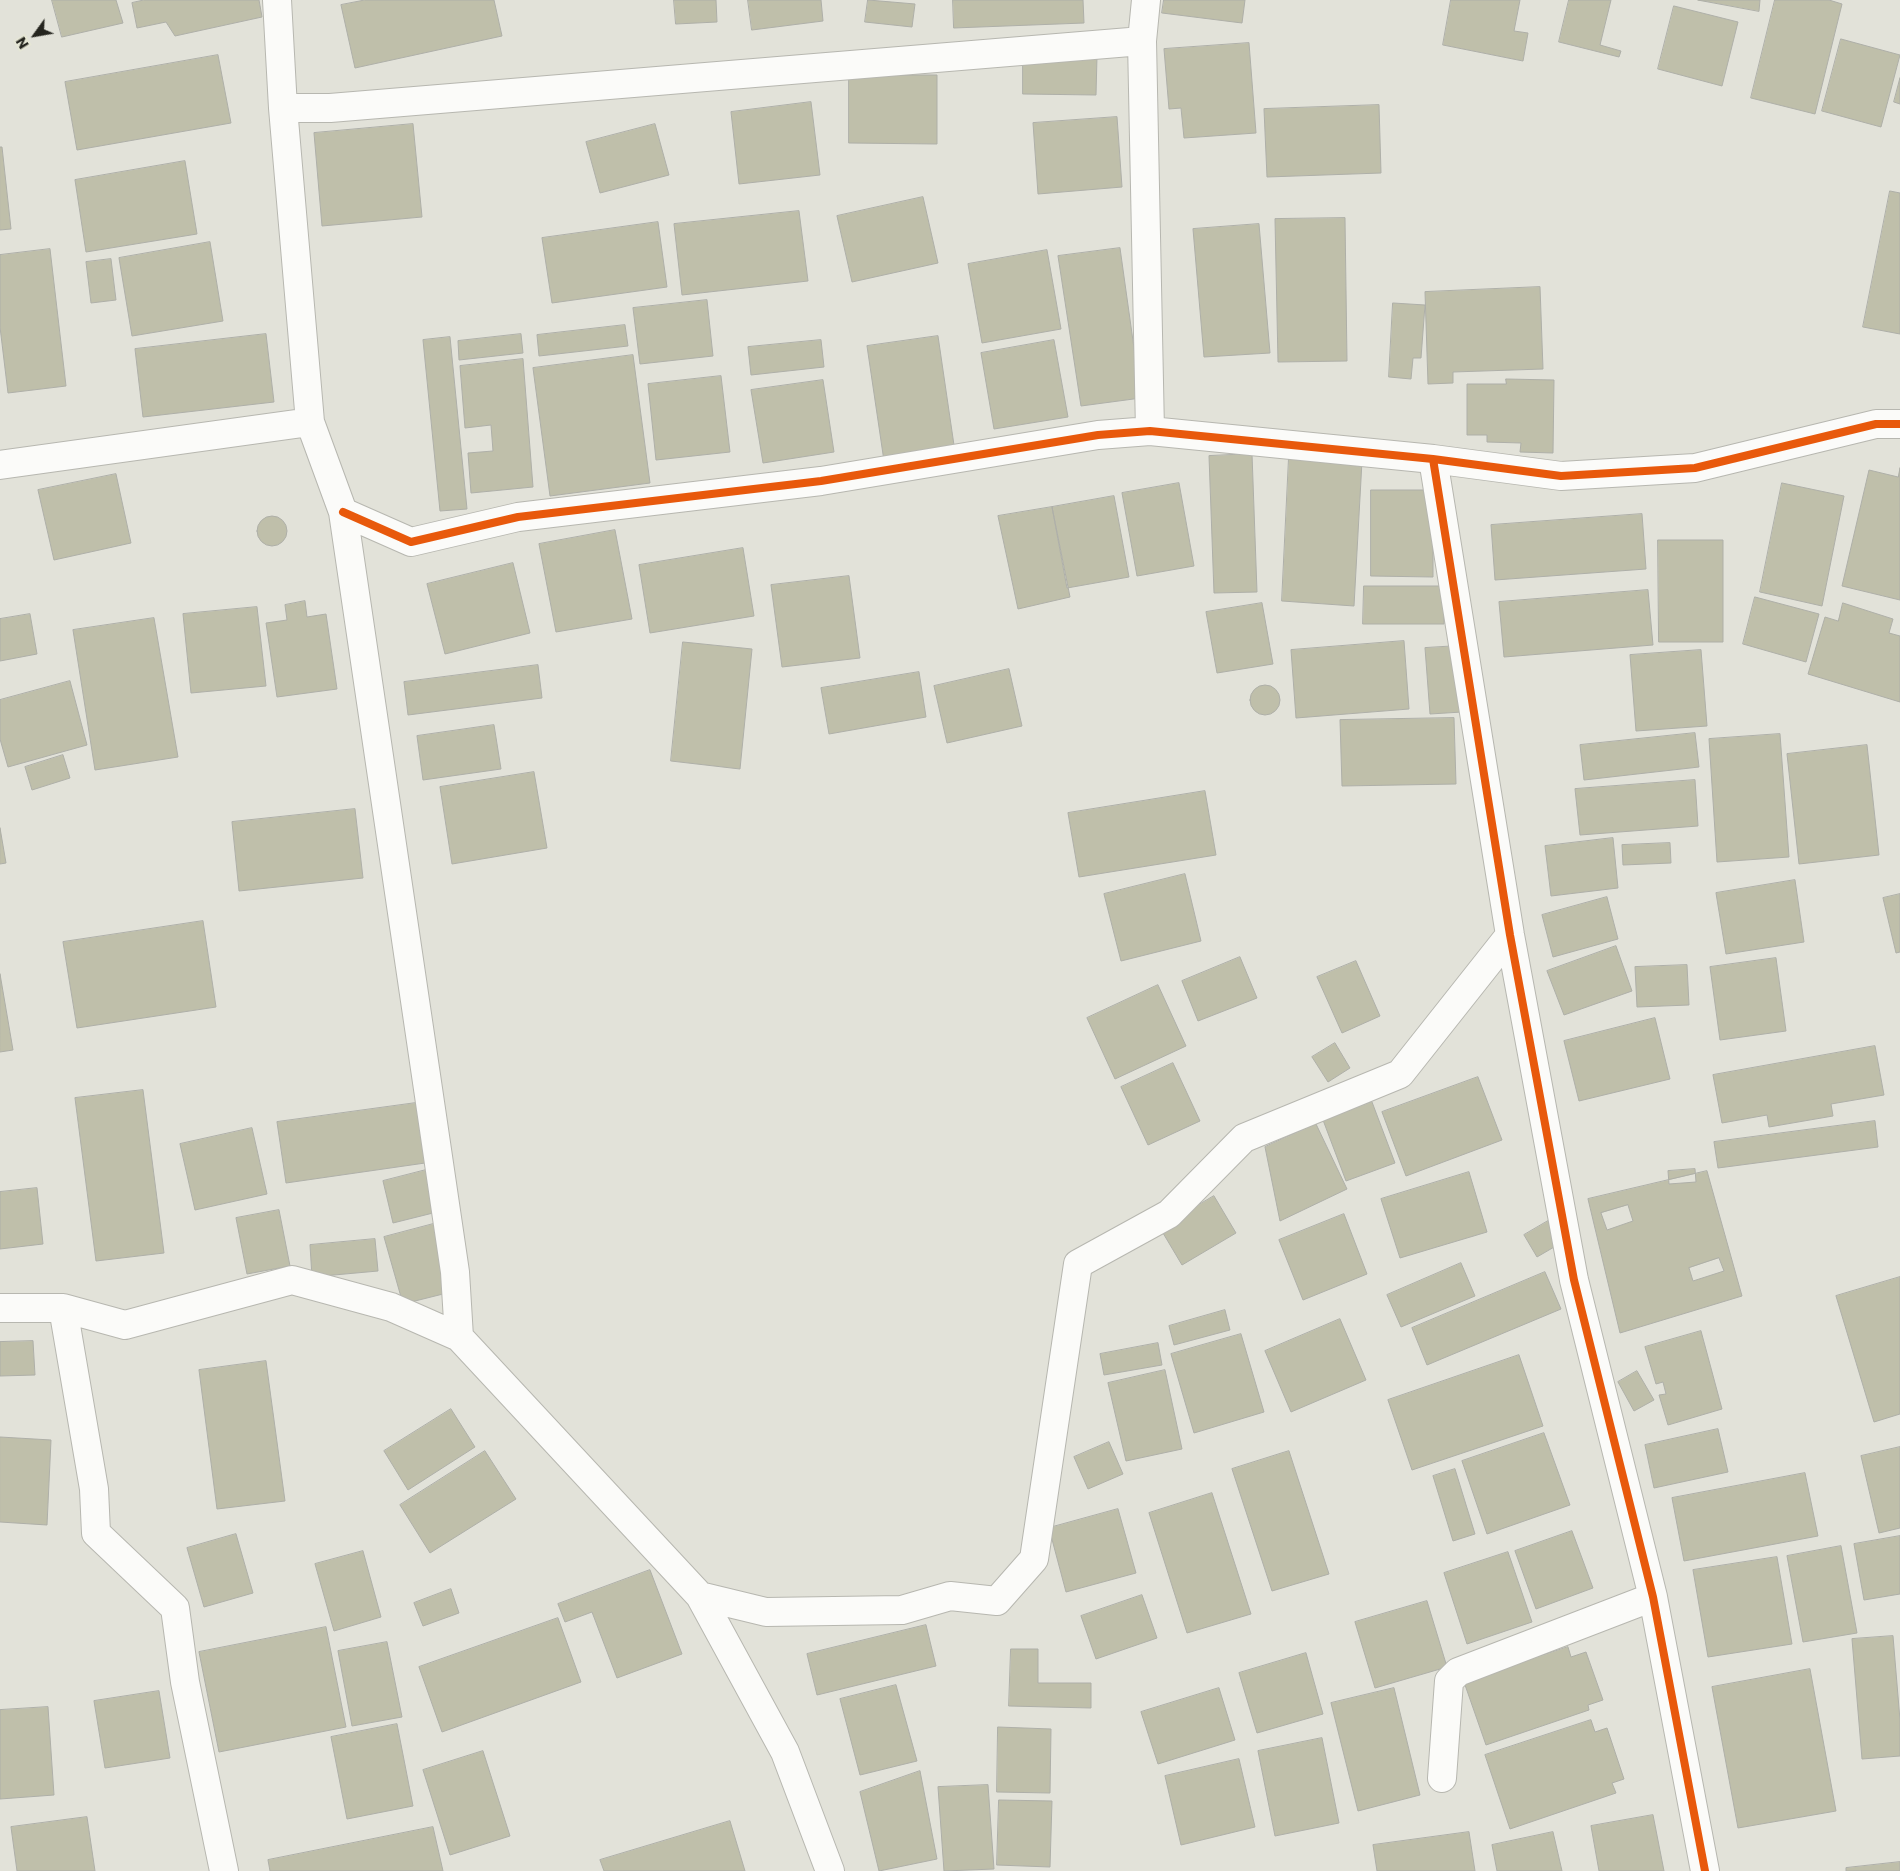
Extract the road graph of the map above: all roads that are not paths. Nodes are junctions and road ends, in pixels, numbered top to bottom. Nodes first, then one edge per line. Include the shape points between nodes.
1 (277, 0) edge
2 (1146, 0) edge
3 (1142, 41) junction
4 (283, 108) junction
5 (310, 422) junction
6 (1900, 424) edge
7 (1150, 431) junction
8 (1433, 459) junction
9 (0, 465) edge
10 (343, 512) junction
11 (1510, 935) junction
12 (0, 1308) edge
13 (63, 1308) junction
14 (459, 1337) junction
15 (700, 1596) junction
16 (1653, 1597) junction
17 (1442, 1778) dead end
18 (224, 1871) edge
19 (830, 1871) edge
20 (1705, 1871) edge

1 - 4 street
2 - 3 street
3 - 4 street via 340,107
3 - 7 street
4 - 5 street
5 - 9 street
5 - 10 street
6 - 8 street via 1876,424 1695,468 1561,476
7 - 8 street
7 - 10 street via 1098,435 821,480 518,517 411,542
8 - 11 street
10 - 14 street via 455,1272
11 - 15 street via 1400,1074 1244,1138 1169,1214 1078,1264 1034,1559 998,1601 950,1596 902,1610 766,1612
11 - 16 street via 1574,1280
12 - 13 street
13 - 14 street via 125,1326 292,1280 391,1307
13 - 18 street via 94,1489 96,1533 175,1608 185,1682
14 - 15 street
15 - 19 street via 785,1752
16 - 17 street via 1458,1672 1449,1681
16 - 20 street

